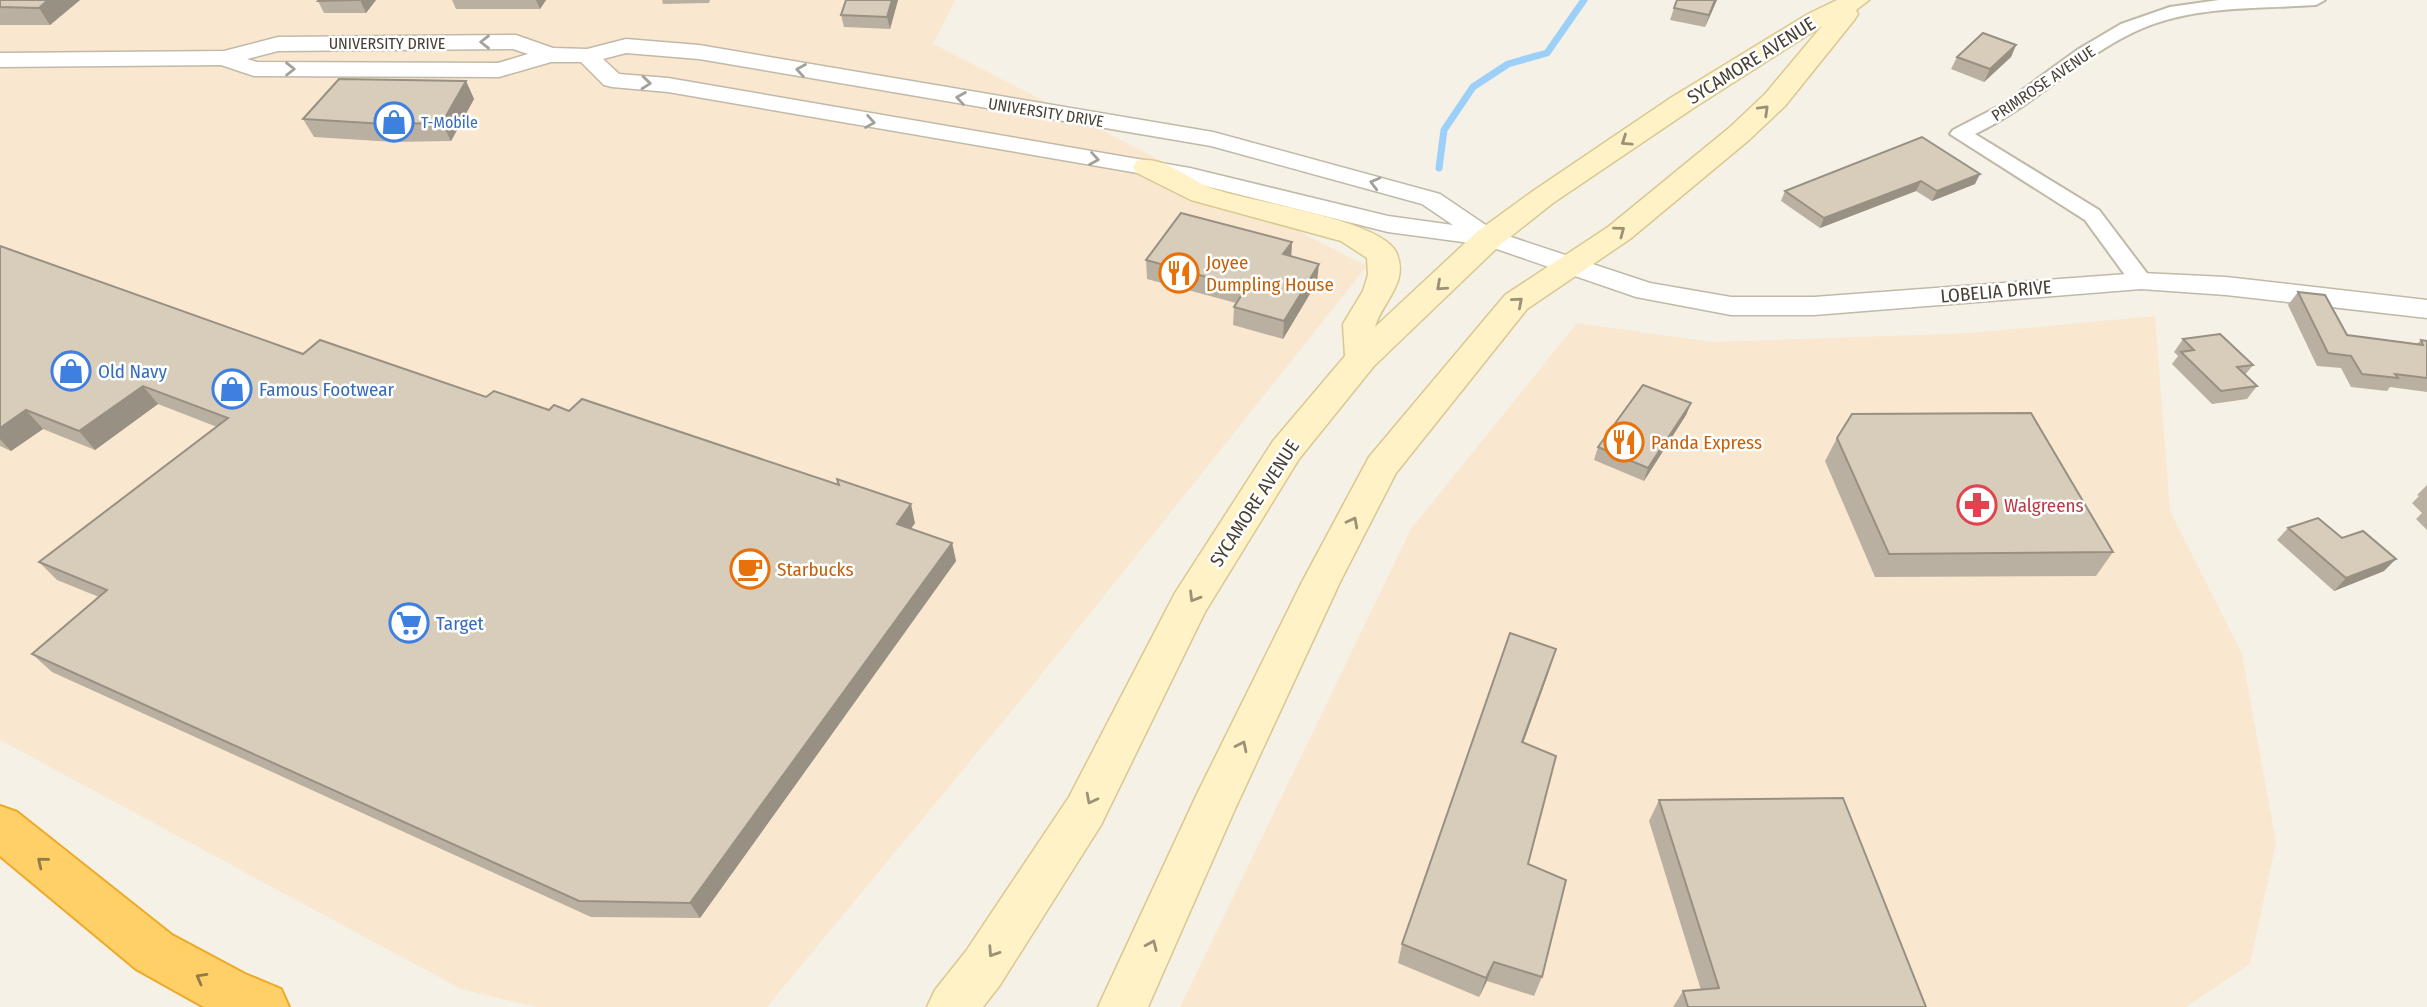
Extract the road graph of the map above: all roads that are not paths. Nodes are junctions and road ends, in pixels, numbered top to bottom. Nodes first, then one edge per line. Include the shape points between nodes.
1 (2316, 0) edge
2 (1855, 1) edge
3 (587, 56) junction
4 (0, 60) edge
5 (1147, 167) junction
6 (1489, 238) junction
7 (1569, 266) junction
8 (2141, 281) junction
9 (2427, 309) edge
10 (1362, 358) junction
11 (0, 827) edge
12 (262, 1007) edge
13 (952, 1007) edge
14 (1123, 1007) edge

1 - 8 street, PRIMROSE AVENUE via 2210,8 2127,27 2048,77 2015,105 1960,134 2092,215
2 -> 6 main road, SYCAMORE AVENUE via 1816,19 1682,103
7 -> 2 main road, SYCAMORE AVENUE via 1619,233 1740,134 1775,100
3 - 4 street, UNIVERSITY DRIVE via 551,55 499,71 254,69 224,58
3 -> 5 street, UNIVERSITY DRIVE via 612,80 668,85
6 -> 3 street, UNIVERSITY DRIVE via 1432,199 1213,139 699,52 626,46
5 - 6 street, UNIVERSITY DRIVE via 1388,224
5 - 10 main road via 1201,194 1352,234 1382,254 1385,273 1379,294 1359,324
6 - 7 street, UNIVERSITY DRIVE
6 -> 10 main road, SYCAMORE AVENUE
7 - 8 street, LOBELIA DRIVE via 1646,291 1731,306 1814,306
14 -> 7 main road, SYCAMORE AVENUE via 1219,795 1382,466 1516,302
8 - 9 street, LOBELIA DRIVE
10 -> 13 main road, SYCAMORE AVENUE via 1286,450 1189,604 1085,810 983,968
12 -> 11 highway via 154,951

